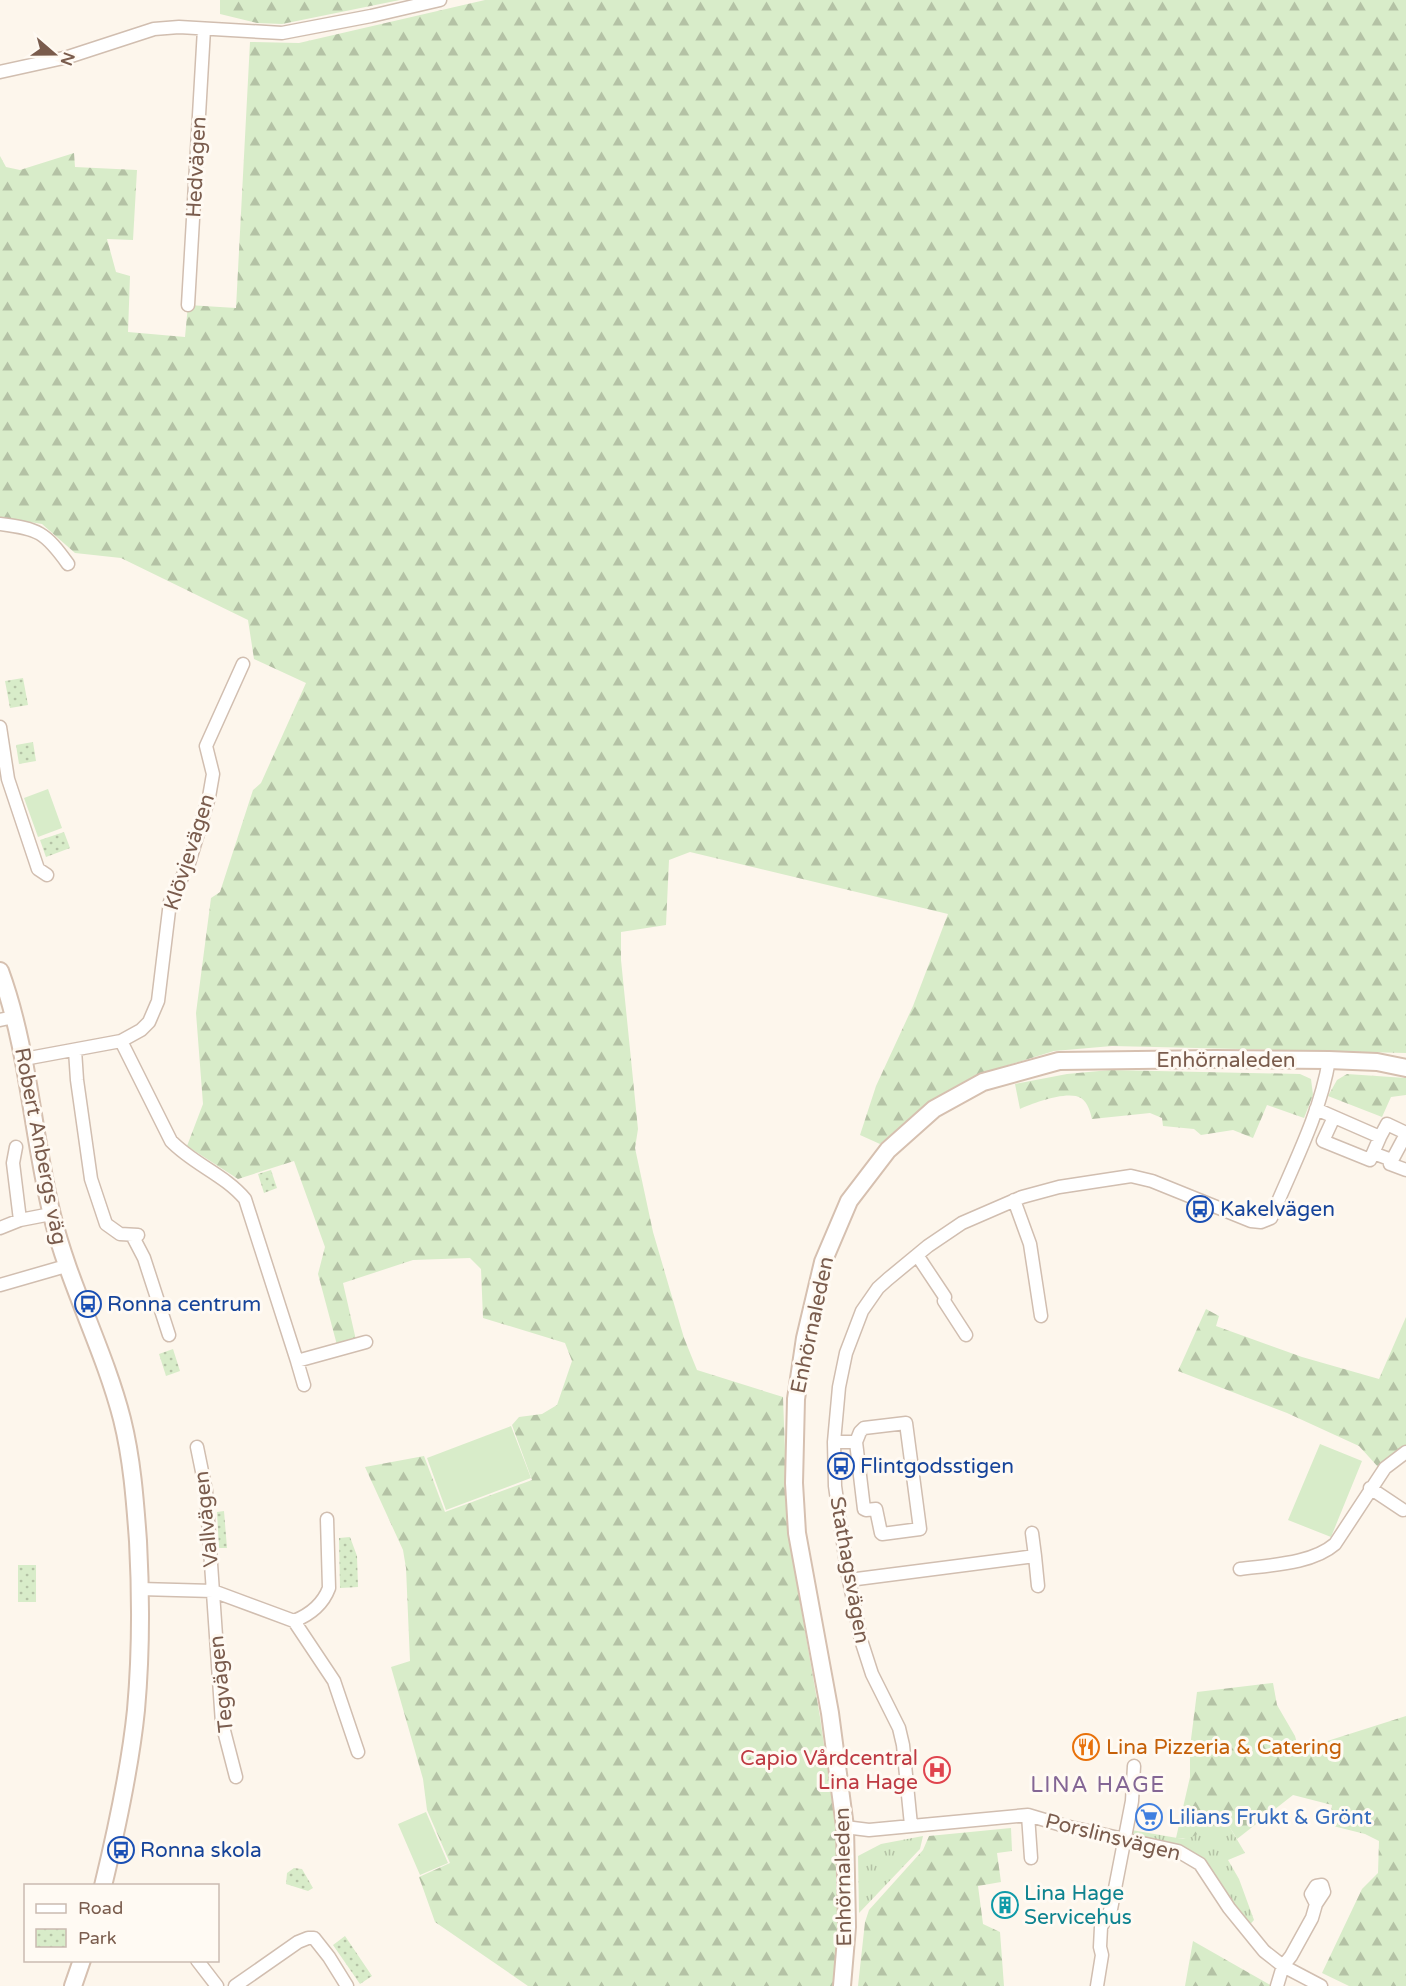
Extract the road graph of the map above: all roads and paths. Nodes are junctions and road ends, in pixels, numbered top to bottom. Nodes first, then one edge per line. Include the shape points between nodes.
1 (440, 0) edge
2 (204, 29) junction
3 (0, 72) edge
4 (188, 305) dead end
5 (0, 524) edge
6 (68, 564) dead end
7 (243, 664) dead end
8 (0, 727) edge
9 (47, 875) dead end
10 (0, 971) edge
11 (7, 1019) edge
12 (121, 1041) junction
13 (75, 1050) junction
14 (24, 1059) junction
15 (1329, 1060) junction
16 (1406, 1068) edge
17 (1316, 1109) junction
18 (1334, 1116) junction
19 (1406, 1133) edge
20 (1380, 1137) junction
21 (16, 1147) dead end
22 (1373, 1153) junction
23 (1390, 1164) junction
24 (1406, 1170) edge
25 (1014, 1200) junction
26 (51, 1214) junction
27 (20, 1220) junction
28 (0, 1228) edge
29 (917, 1255) junction
30 (66, 1266) junction
31 (0, 1285) edge
32 (1041, 1316) dead end
33 (169, 1335) dead end
34 (966, 1335) dead end
35 (366, 1342) dead end
36 (297, 1361) junction
37 (304, 1385) dead end
38 (834, 1442) junction
39 (856, 1442) junction
40 (197, 1447) dead end
41 (1406, 1452) edge
42 (1370, 1488) junction
43 (1403, 1510) dead end
44 (327, 1520) dead end
45 (1032, 1533) dead end
46 (1035, 1556) junction
47 (1240, 1569) dead end
48 (849, 1580) junction
49 (1038, 1586) dead end
50 (140, 1589) junction
51 (213, 1591) junction
52 (294, 1622) junction
53 (358, 1752) dead end
54 (1134, 1766) dead end
55 (236, 1777) dead end
56 (1028, 1815) junction
57 (911, 1825) junction
58 (845, 1827) junction
59 (1124, 1840) junction
60 (1031, 1858) dead end
61 (103, 1884) edge
62 (1316, 1904) dead end
63 (81, 1962) edge
64 (198, 1962) edge
65 (1283, 1966) junction
66 (73, 1986) edge
67 (217, 1986) edge
68 (235, 1986) edge
69 (347, 1986) edge
70 (842, 1986) edge
71 (1097, 1986) edge
72 (1277, 1986) edge
73 (1321, 1986) edge

1 - 2 street via 282,33
2 - 3 street via 154,29 68,57
2 - 4 street, Hedvägen
5 - 6 street via 30,528 41,534
7 - 12 street, Klövjevägen via 206,746 213,774 209,797 189,863 170,903 158,1000 141,1030
8 - 9 street via 14,798 38,869
10 - 11 street, Robert Anbergs väg
11 - 14 street, Robert Anbergs väg
12 - 13 street, Klövjevägen
12 - 36 street via 171,1141 182,1153 234,1185 246,1199
13 - 14 street, Klövjevägen
13 - 33 street via 91,1179 106,1224 120,1234 135,1235
14 - 26 street, Robert Anbergs väg
15 - 16 street, Enhörnaleden
15 - 17 street
15 - 58 street, Enhörnaleden via 1059,1061 983,1082 934,1109 888,1150 849,1201 823,1262 805,1338 796,1399 794,1483 797,1533 830,1713
17 - 18 street
17 - 25 street, Stathagsvägen via 1271,1218 1261,1222 1131,1176 1075,1184
18 - 20 street
18 - 22 street via 1323,1141 1370,1161
19 - 20 street via 1387,1124
19 - 23 street
20 - 22 street
21 - 27 street via 13,1163
22 - 23 street via 1389,1159
23 - 24 street
25 - 29 street, Stathagsvägen via 962,1222
25 - 32 street via 1030,1245
26 - 27 street
26 - 30 street, Robert Anbergs väg
27 - 28 street
29 - 34 street
29 - 38 street, Stathagsvägen via 878,1288 856,1324 839,1388
30 - 31 street
30 - 50 street, Robert Anbergs väg via 104,1363 125,1432 136,1505
35 - 36 street
36 - 37 street
38 - 39 street
38 - 48 street, Stathagsvägen via 835,1486
39 - 39 street via 864,1509 876,1509 880,1533 920,1529 906,1423 864,1428
40 - 51 street, Vallvägen via 206,1491
41 - 42 street via 1385,1468
42 - 43 street
42 - 47 street via 1326,1552 1312,1558
44 - 52 street via 329,1588 319,1604
45 - 46 street
46 - 48 street
46 - 49 street
48 - 57 street, Stathagsvägen via 872,1674 899,1728
50 - 51 street
50 - 61 street, Robert Anbergs väg via 136,1711 119,1820
51 - 52 street
51 - 55 street, Tegvägen via 222,1723
52 - 53 street via 334,1681
54 - 59 street
56 - 57 street, Porslinsvägen
56 - 59 street, Porslinsvägen
56 - 60 street, Porslinsvägen
57 - 58 street, Porslinsvägen via 869,1830
58 - 70 street, Enhörnaleden via 847,1928
59 - 65 street, Porslinsvägen via 1178,1851 1195,1860 1245,1930
59 - 71 street via 1111,1910 1101,1927
62 - 65 street via 1312,1918
63 - 66 street
64 - 67 street
65 - 72 street
65 - 73 street, Porslinsvägen
68 - 69 street via 298,1942 314,1938

